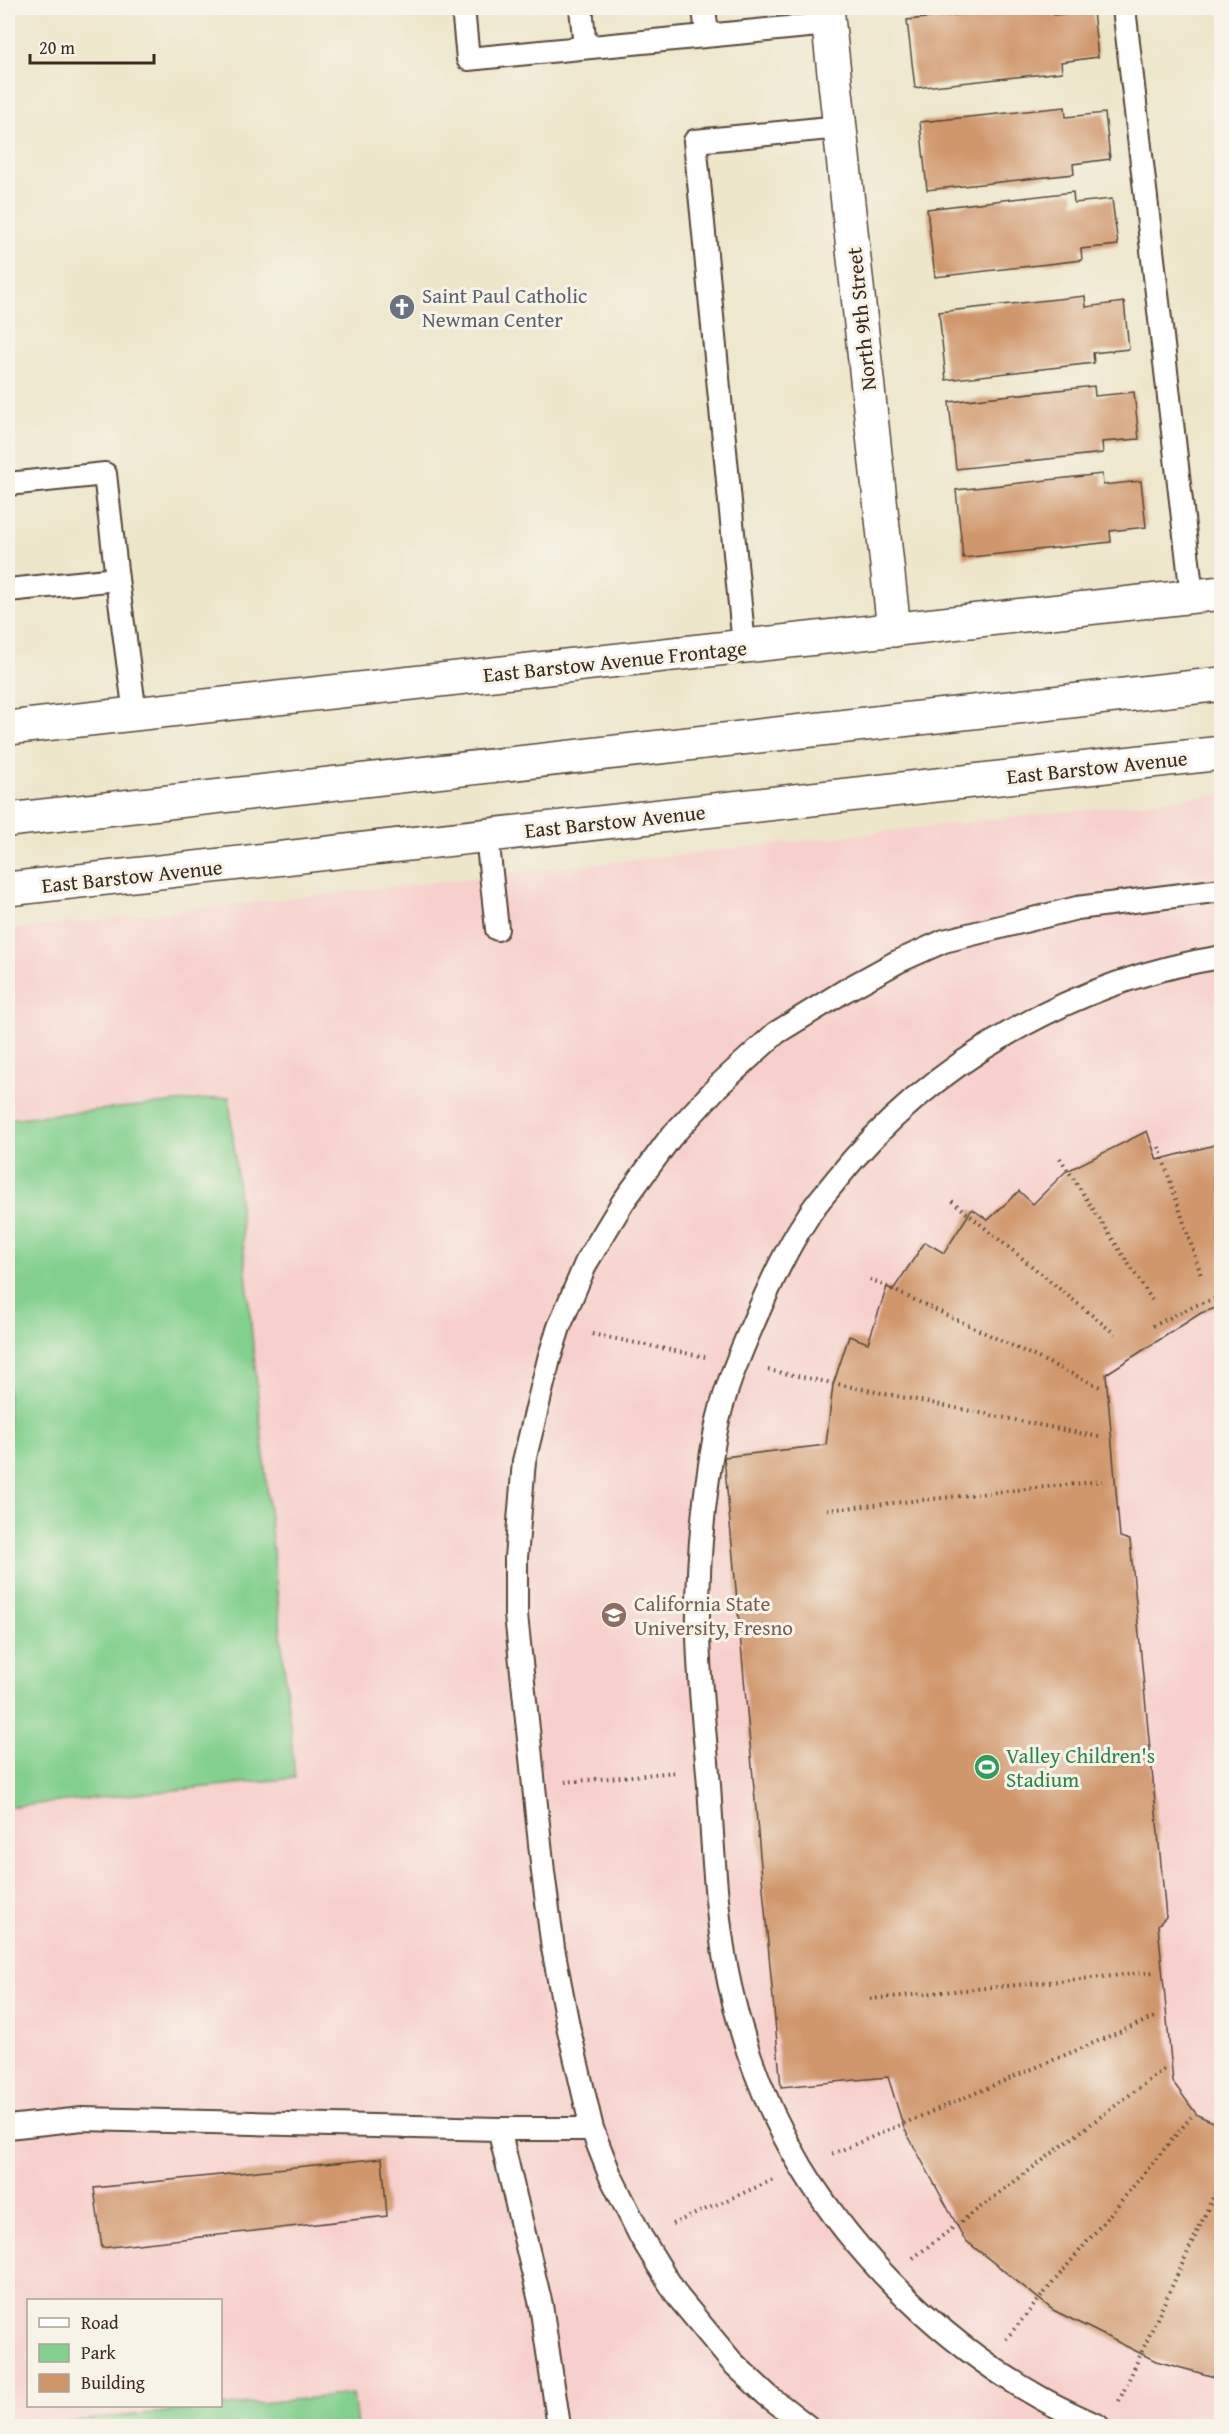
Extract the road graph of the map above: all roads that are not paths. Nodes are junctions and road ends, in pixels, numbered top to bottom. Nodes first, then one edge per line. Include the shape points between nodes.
1 (463, 8) edge
2 (582, 8) edge
3 (704, 8) edge
4 (1124, 8) edge
5 (828, 16) edge
6 (707, 35) junction
7 (585, 47) junction
8 (840, 127) junction
9 (8, 484) edge
10 (117, 579) junction
11 (8, 590) edge
12 (1207, 595) edge
13 (894, 630) junction
14 (744, 646) junction
15 (1221, 684) edge
16 (135, 714) junction
17 (8, 728) edge
18 (1221, 753) edge
19 (8, 820) edge
20 (487, 836) junction
21 (8, 889) edge
22 (1221, 890) edge
23 (497, 929) dead end
24 (1221, 957) edge
25 (8, 2127) edge
26 (499, 2129) junction
27 (592, 2129) junction
28 (559, 2427) edge
29 (807, 2427) edge
30 (1098, 2427) edge

1 - 7 lane via 468,59
2 - 7 lane
3 - 6 lane
4 - 12 lane
5 - 6 lane
5 - 8 main road, North 9th Street
6 - 7 lane
8 - 13 main road, North 9th Street
8 - 14 lane via 695,141
9 - 10 lane via 105,474
10 - 11 lane
10 - 16 lane
12 - 13 main road, East Barstow Avenue Frontage
13 - 14 main road, East Barstow Avenue Frontage
14 - 16 main road, East Barstow Avenue Frontage
15 - 19 main road
16 - 17 main road, East Barstow Avenue Frontage
18 - 20 main road, East Barstow Avenue
20 - 21 main road, East Barstow Avenue
20 - 23 lane
22 - 27 lane via 1077,908 944,941 846,990 776,1033 719,1084 670,1138 622,1202 586,1263 559,1327 524,1461 516,1615 553,1948
24 - 30 lane via 1142,975 1085,996 1013,1030 951,1070 857,1154 807,1216 770,1285 736,1364 715,1430 698,1584 698,1636 720,1929 742,2032 769,2104 802,2167 854,2242 888,2278 987,2362 1038,2397
25 - 26 lane via 82,2119
26 - 27 lane
26 - 28 lane via 541,2305
27 - 29 lane via 610,2175 659,2269 732,2362

